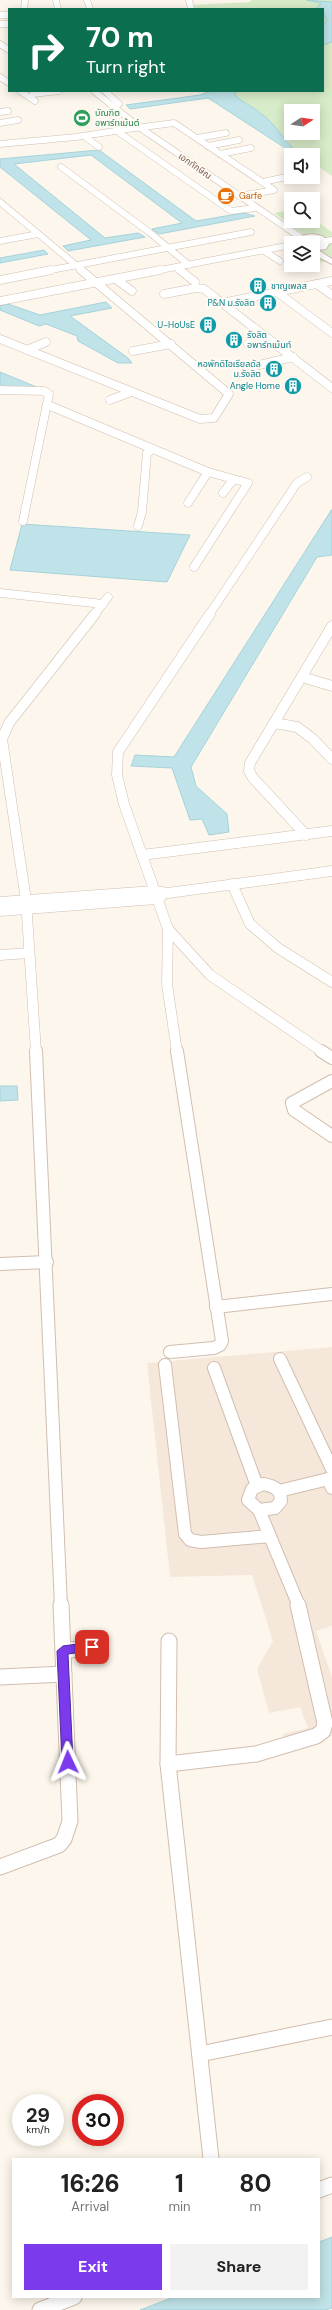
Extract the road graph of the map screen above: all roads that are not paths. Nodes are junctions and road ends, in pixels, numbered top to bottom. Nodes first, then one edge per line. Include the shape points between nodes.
1 (22, 92) edge
2 (50, 92) edge
3 (88, 92) edge
4 (95, 92) edge
5 (106, 92) edge
6 (33, 94) dead end
7 (35, 101) dead end
8 (8, 111) dead end
9 (117, 111) junction
10 (0, 112) edge
11 (18, 120) dead end
12 (0, 123) edge
13 (127, 125) dead end
14 (147, 126) junction
15 (139, 127) junction
16 (118, 130) junction
17 (226, 133) dead end
18 (94, 134) junction
19 (84, 136) junction
20 (197, 138) junction
21 (239, 140) dead end
22 (0, 144) edge
23 (208, 146) junction
24 (98, 147) dead end
25 (258, 153) dead end
26 (220, 154) junction
27 (61, 167) dead end
28 (284, 178) edge
29 (263, 182) junction
30 (246, 194) junction
31 (239, 196) junction
32 (0, 202) edge
33 (256, 208) junction
34 (270, 214) junction
35 (251, 232) dead end
36 (38, 234) junction
37 (301, 236) edge
38 (0, 241) edge
39 (321, 246) edge
40 (284, 247) edge
41 (168, 248) junction
42 (265, 251) junction
43 (332, 256) edge
44 (280, 262) dead end
45 (332, 262) edge
46 (76, 265) junction
47 (189, 265) junction
48 (177, 268) junction
49 (0, 280) edge
50 (116, 280) junction
51 (332, 281) edge
52 (195, 282) dead end
53 (97, 283) junction
54 (317, 284) junction
55 (132, 291) dead end
56 (277, 292) junction
57 (164, 294) dead end
58 (332, 295) edge
59 (0, 301) edge
60 (222, 303) junction
61 (332, 333) edge
62 (0, 339) edge
63 (269, 339) junction
64 (46, 342) dead end
65 (171, 344) junction
66 (248, 344) dead end
67 (27, 350) junction
68 (133, 351) dead end
69 (293, 358) junction
70 (256, 366) dead end
71 (332, 388) edge
72 (0, 390) edge
73 (131, 392) junction
74 (110, 400) dead end
75 (48, 406) junction
76 (153, 449) junction
77 (208, 472) junction
78 (307, 477) dead end
79 (233, 480) junction
80 (224, 492) dead end
81 (188, 503) dead end
82 (23, 521) dead end
83 (138, 526) dead end
84 (194, 567) dead end
85 (0, 593) edge
86 (332, 626) edge
87 (329, 638) edge
88 (302, 677) junction
89 (332, 686) edge
90 (274, 723) junction
91 (332, 759) edge
92 (332, 832) edge
93 (306, 835) junction
94 (142, 855) junction
95 (332, 871) edge
96 (232, 884) junction
97 (155, 895) junction
98 (0, 902) edge
99 (26, 904) junction
100 (0, 911) edge
101 (168, 929) junction
102 (29, 953) junction
103 (0, 955) edge
104 (332, 982) edge
105 (332, 1058) edge
106 (332, 1081) edge
107 (332, 1136) edge
108 (47, 1262) junction
109 (0, 1264) edge
110 (332, 1294) edge
111 (216, 1307) junction
112 (170, 1352) dead end
113 (280, 1359) dead end
114 (165, 1365) dead end
115 (214, 1368) dead end
116 (331, 1479) edge
117 (257, 1486) junction
118 (279, 1491) junction
119 (259, 1510) junction
120 (270, 1536) junction
121 (169, 1641) dead end
122 (92, 1647) dead end
123 (63, 1651) junction
124 (64, 1674) junction
125 (0, 1677) edge
126 (168, 1764) junction
127 (0, 1867) edge
128 (332, 2026) edge
129 (200, 2054) junction
130 (211, 2158) edge
131 (332, 2185) edge
132 (320, 2190) edge
133 (71, 2298) edge
134 (40, 2310) edge

1 - 7 street
2 - 6 street
3 - 9 street via 106,109
4 - 9 street, เอกทักษิณ
5 - 14 street
8 - 10 street
9 - 15 street, เอกทักษิณ
11 - 12 street
13 - 18 street via 92,130
14 - 15 street
14 - 20 street via 174,123
14 - 30 street
15 - 16 street
15 - 31 street, เอกทักษิณ
16 - 18 street
16 - 33 street via 231,211
17 - 20 street
18 - 19 street
19 - 22 street
19 - 24 street
20 - 23 street
21 - 23 street
23 - 26 street
25 - 26 street via 249,147
26 - 29 street
27 - 41 street
28 - 29 street
29 - 30 street via 274,190
30 - 31 street
30 - 34 street
31 - 33 street, เอกทักษิณ
32 - 36 street
33 - 34 street, เอกทักษิณ
34 - 37 street, เอกทักษิณ
35 - 41 street
36 - 38 street
36 - 46 street
39 - 43 street
39 - 45 street
40 - 42 street
41 - 46 street
41 - 47 street
42 - 44 street
42 - 47 street
46 - 49 street
46 - 53 street
47 - 48 street
48 - 50 street
48 - 52 street
50 - 53 street
50 - 55 street
51 - 54 street
53 - 59 street
53 - 65 street
54 - 56 street
54 - 58 street
56 - 60 street
56 - 61 street
57 - 60 street via 204,289
60 - 63 street
62 - 67 street
63 - 66 street
63 - 69 street
64 - 67 street
65 - 68 street
65 - 73 street via 229,394 214,418 200,419
67 - 73 street
69 - 70 street
69 - 71 street
72 - 75 street via 48,392
73 - 74 street
75 - 76 street
75 - 82 street
76 - 77 street
76 - 83 street via 148,453 142,512
77 - 79 street
77 - 81 street
78 - 94 street via 297,482 118,752 117,775
79 - 80 street
79 - 84 street via 248,483
85 - 99 street via 105,601 9,723 2,739
86 - 87 street
87 - 88 street
88 - 89 street
88 - 90 street
90 - 91 street via 297,727
90 - 93 street via 250,763 249,771
92 - 93 street
93 - 94 street
94 - 97 street
95 - 96 street
96 - 97 street
96 - 104 street via 250,924 278,948
97 - 99 street
97 - 101 street
98 - 99 street
99 - 100 street
99 - 102 street
101 - 105 street via 210,975
101 - 111 street via 167,984
102 - 103 street
102 - 108 street
106 - 107 street via 292,1103 292,1106
108 - 109 street
108 - 123 street
110 - 111 street
111 - 112 street via 222,1341 220,1345 214,1348
113 - 116 street
114 - 120 street via 185,1534 190,1540 201,1542
115 - 117 street
116 - 118 street
117 - 118 street via 269,1485
117 - 119 street via 252,1488 248,1496 250,1504
118 - 119 street via 279,1505 270,1510
119 - 120 street
120 - 126 street via 298,1604 305,1629 324,1722 323,1731 316,1736 256,1754
121 - 126 street
122 - 123 street
123 - 124 street
124 - 125 street
124 - 127 street via 70,1821 68,1828 59,1845
126 - 129 street
128 - 129 street
129 - 130 street
131 - 132 street
133 - 134 street

